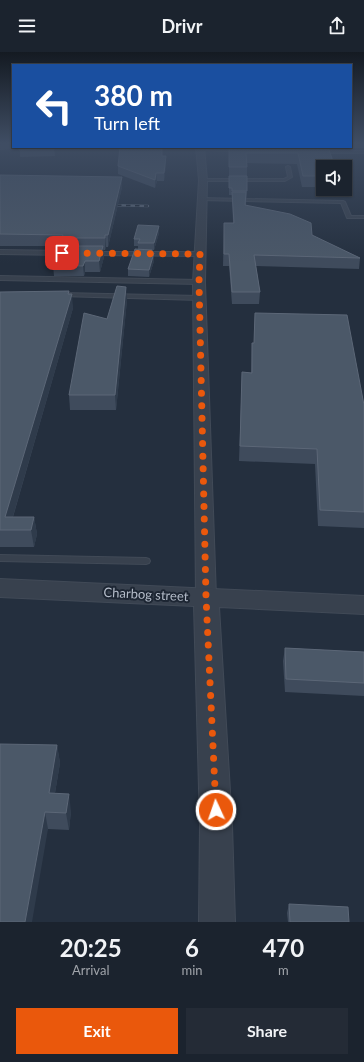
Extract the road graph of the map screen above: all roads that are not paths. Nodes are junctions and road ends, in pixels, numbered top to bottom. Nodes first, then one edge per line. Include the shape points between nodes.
1 (203, 183) edge
2 (202, 199) junction
3 (364, 217) edge
4 (0, 252) edge
5 (77, 253) edge
6 (85, 253) edge
7 (200, 254) junction
8 (0, 278) edge
9 (199, 282) junction
10 (56, 295) edge
11 (200, 298) junction
12 (0, 558) edge
13 (146, 561) dead end
14 (0, 588) edge
15 (206, 597) junction
16 (364, 605) edge
17 (217, 922) edge

1 - 2 street
2 - 3 lane via 343,202 349,217
2 - 7 street
4 - 5 lane
6 - 7 lane
7 - 9 street
8 - 9 lane
9 - 11 street
10 - 11 lane
11 - 15 street
12 - 13 lane
14 - 15 street, Charbog street
15 - 16 street, Charbog street
15 - 17 street via 216,825

